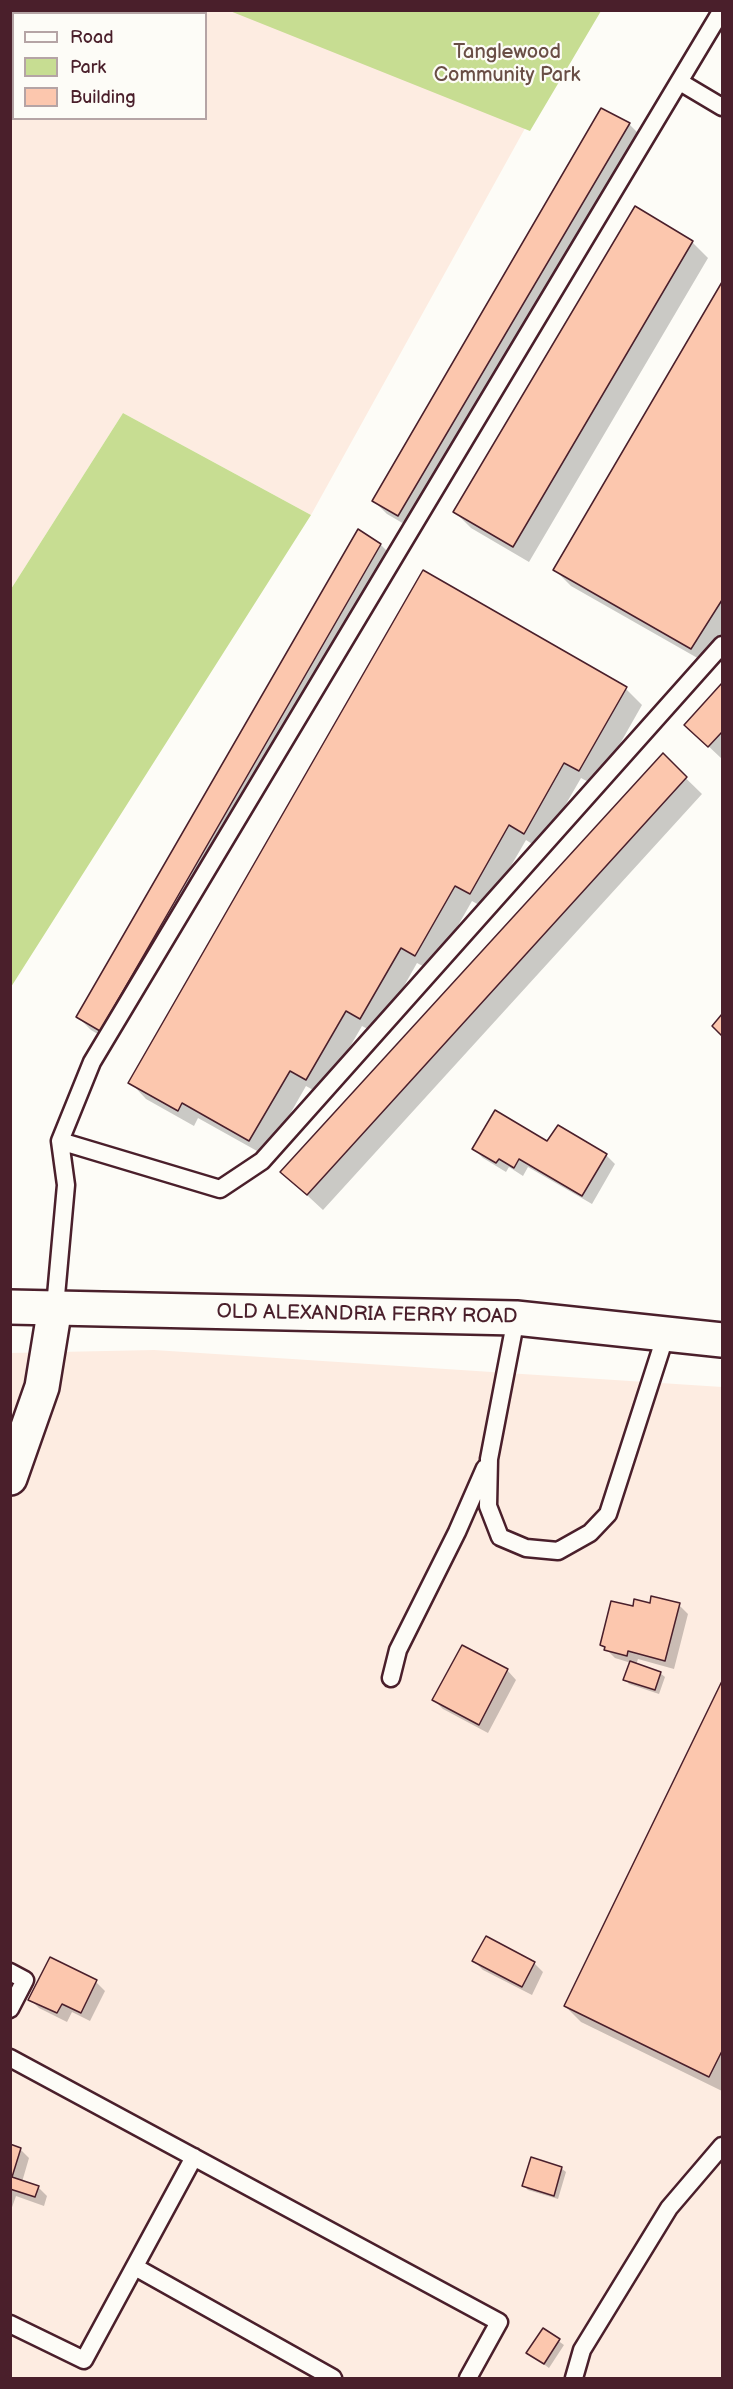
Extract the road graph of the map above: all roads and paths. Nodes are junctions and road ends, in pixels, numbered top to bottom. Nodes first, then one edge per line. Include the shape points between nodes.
1 (722, 10) edge
2 (680, 82) junction
3 (723, 107) edge
4 (723, 645) edge
5 (60, 1141) junction
6 (10, 1307) edge
7 (55, 1307) junction
8 (516, 1318) junction
9 (666, 1334) junction
10 (723, 1340) edge
11 (489, 1459) junction
12 (10, 1478) edge
13 (391, 1678) dead end
14 (10, 1972) edge
15 (10, 2009) edge
16 (10, 2058) edge
17 (723, 2146) edge
18 (194, 2157) junction
19 (135, 2267) junction
20 (10, 2324) edge
21 (333, 2379) edge
22 (468, 2379) edge
23 (574, 2379) edge

1 - 2 lane
2 - 3 lane
2 - 5 lane via 92,1062
4 - 5 lane via 262,1161 220,1189
5 - 7 lane via 66,1185
6 - 7 main road, OLD ALEXANDRIA FERRY ROAD
7 - 8 main road, OLD ALEXANDRIA FERRY ROAD
7 - 12 main road via 42,1386
8 - 9 main road, OLD ALEXANDRIA FERRY ROAD
8 - 11 lane
9 - 10 main road, OLD ALEXANDRIA FERRY ROAD
9 - 11 lane via 608,1514 590,1533 558,1551 526,1548 500,1537 488,1506
11 - 13 lane via 398,1650
14 - 15 lane via 26,1980
16 - 18 lane
17 - 23 lane via 669,2208 582,2350
18 - 19 lane
18 - 22 lane via 499,2322
19 - 20 lane via 84,2360
19 - 21 lane

